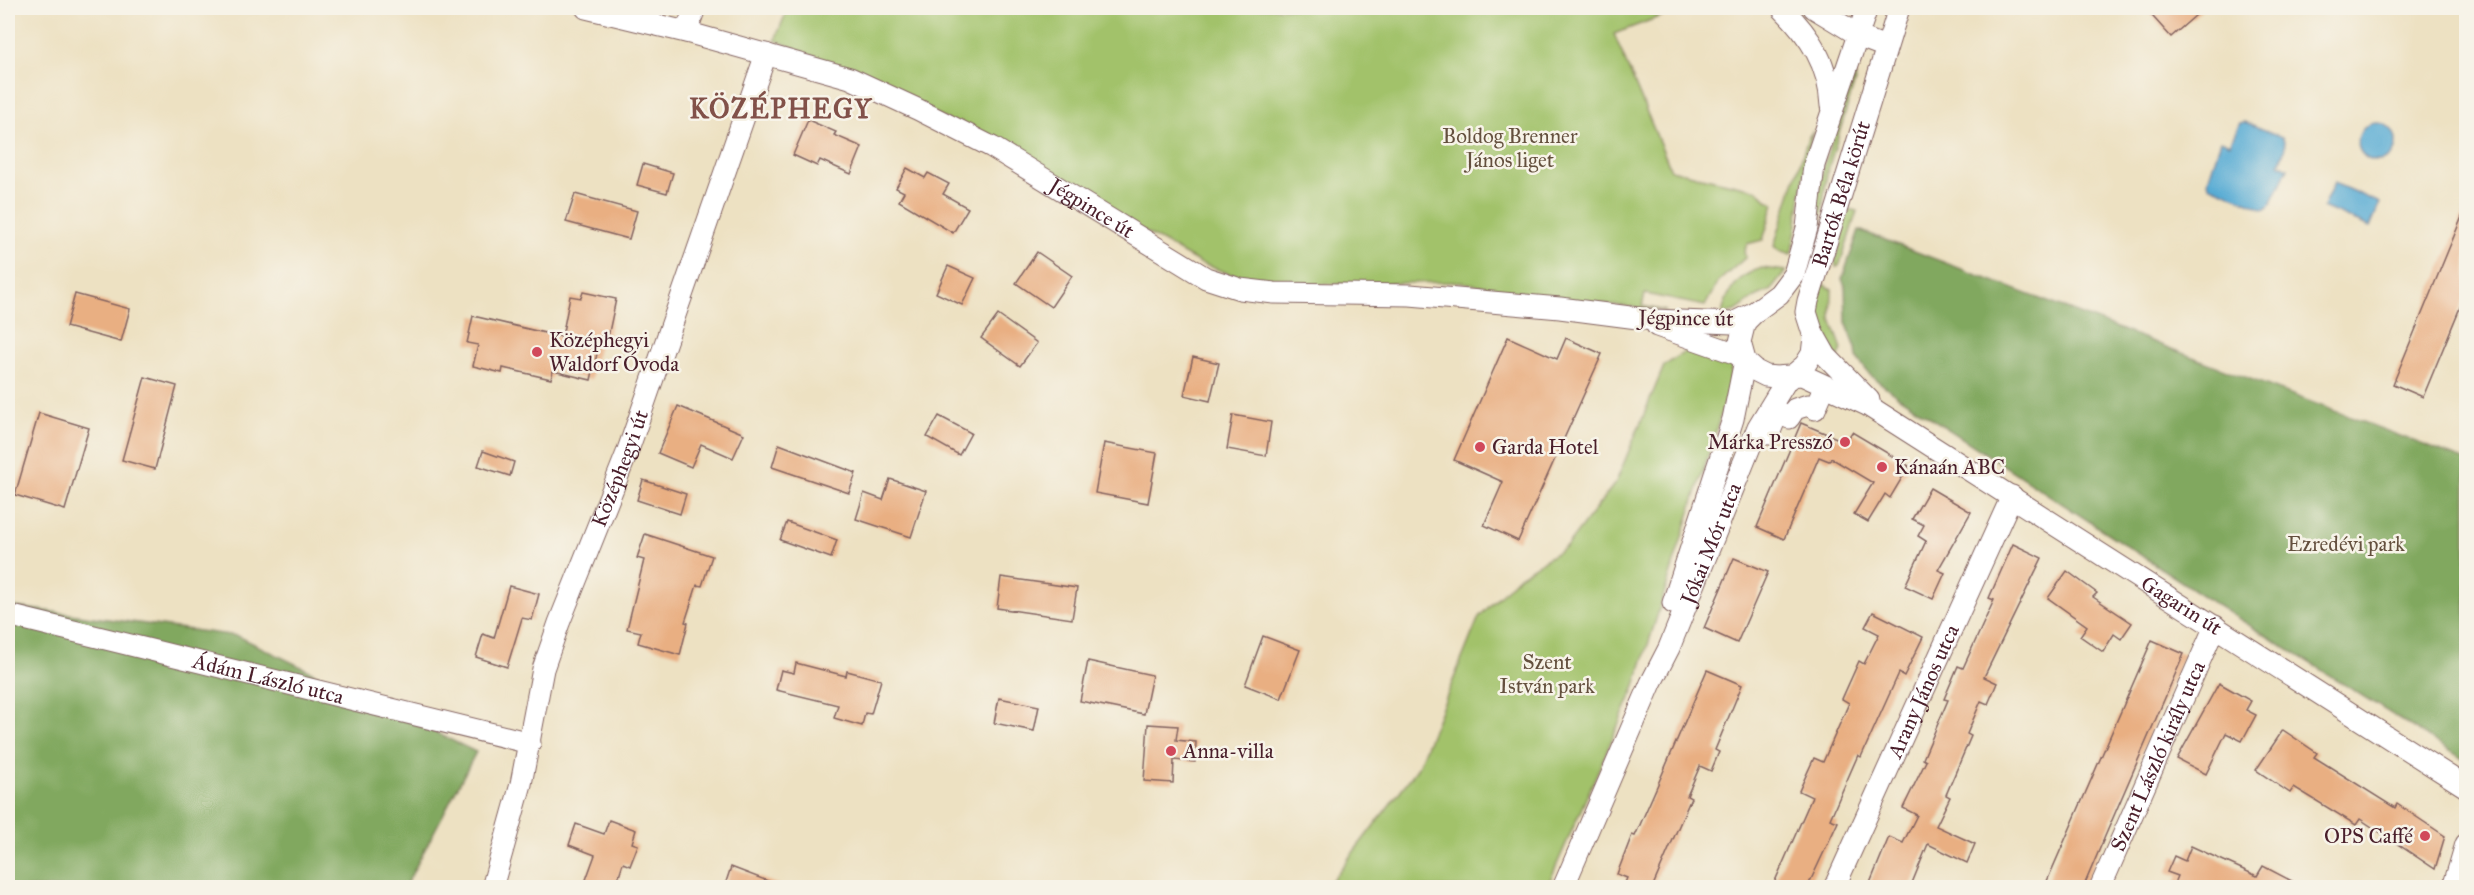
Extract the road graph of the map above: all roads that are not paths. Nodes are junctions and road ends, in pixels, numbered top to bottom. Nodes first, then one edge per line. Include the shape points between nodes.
1 (586, 8) edge
2 (1782, 8) edge
3 (1814, 8) edge
4 (1867, 8) edge
5 (1899, 8) edge
6 (691, 18) edge
7 (1857, 34) junction
8 (1886, 47) junction
9 (766, 54) junction
10 (1830, 114) junction
11 (1759, 310) junction
12 (1616, 316) junction
13 (1811, 327) junction
14 (1745, 360) junction
15 (1792, 375) junction
16 (1821, 395) dead end
17 (1895, 422) junction
18 (2012, 496) junction
19 (1714, 538) junction
20 (8, 615) edge
21 (2215, 626) junction
22 (1651, 683) junction
23 (530, 743) junction
24 (2466, 787) edge
25 (2466, 844) edge
26 (492, 888) edge
27 (1563, 888) edge
28 (1834, 888) edge
29 (2100, 888) edge
30 (2453, 888) edge

1 - 6 street, Jégpince út
2 - 10 street via 1817,51 1829,85
3 - 7 street
4 - 7 street, Bartók Béla körút
5 - 8 street, Bartók Béla körút
6 - 9 street, Jégpince út
7 - 8 street
7 - 10 street, Bartók Béla körút
8 - 13 street, Bartók Béla körút via 1808,301 1806,312
9 - 12 street, Jégpince út via 850,78 917,109 992,147 1206,278 1240,289 1410,295
9 - 23 street, Középhegyi út via 627,453 543,669
10 - 11 street, Bartók Béla körút via 1814,165 1807,228 1794,274 1784,289
11 - 12 street, Jégpince út via 1738,321 1723,323
11 - 13 street via 1786,305 1800,312
11 - 14 street, Bartók Béla körút via 1744,324 1740,337
12 - 14 street, Jégpince út via 1711,343
13 - 15 street, Bartók Béla körút via 1811,356
13 - 17 street, Gagarin út via 1831,363
14 - 15 street, Gagarin út via 1766,376
14 - 22 street, Jókai Mór utca via 1733,419
15 - 17 street, Gagarin út via 1819,381
15 - 19 street, Jókai Mór utca via 1758,428
16 - 19 street via 1815,409 1808,405 1795,409 1790,418 1778,412 1751,476
17 - 18 street, Gagarin út
18 - 21 street, Gagarin út
18 - 28 street, Arany János utca
19 - 22 street, Jókai Mór utca
20 - 23 street, Ádám László utca
21 - 24 street, Gagarin út
21 - 29 street, Szent László király utca
22 - 27 street, Jókai Mór utca
23 - 26 street, Középhegyi út
25 - 30 street

